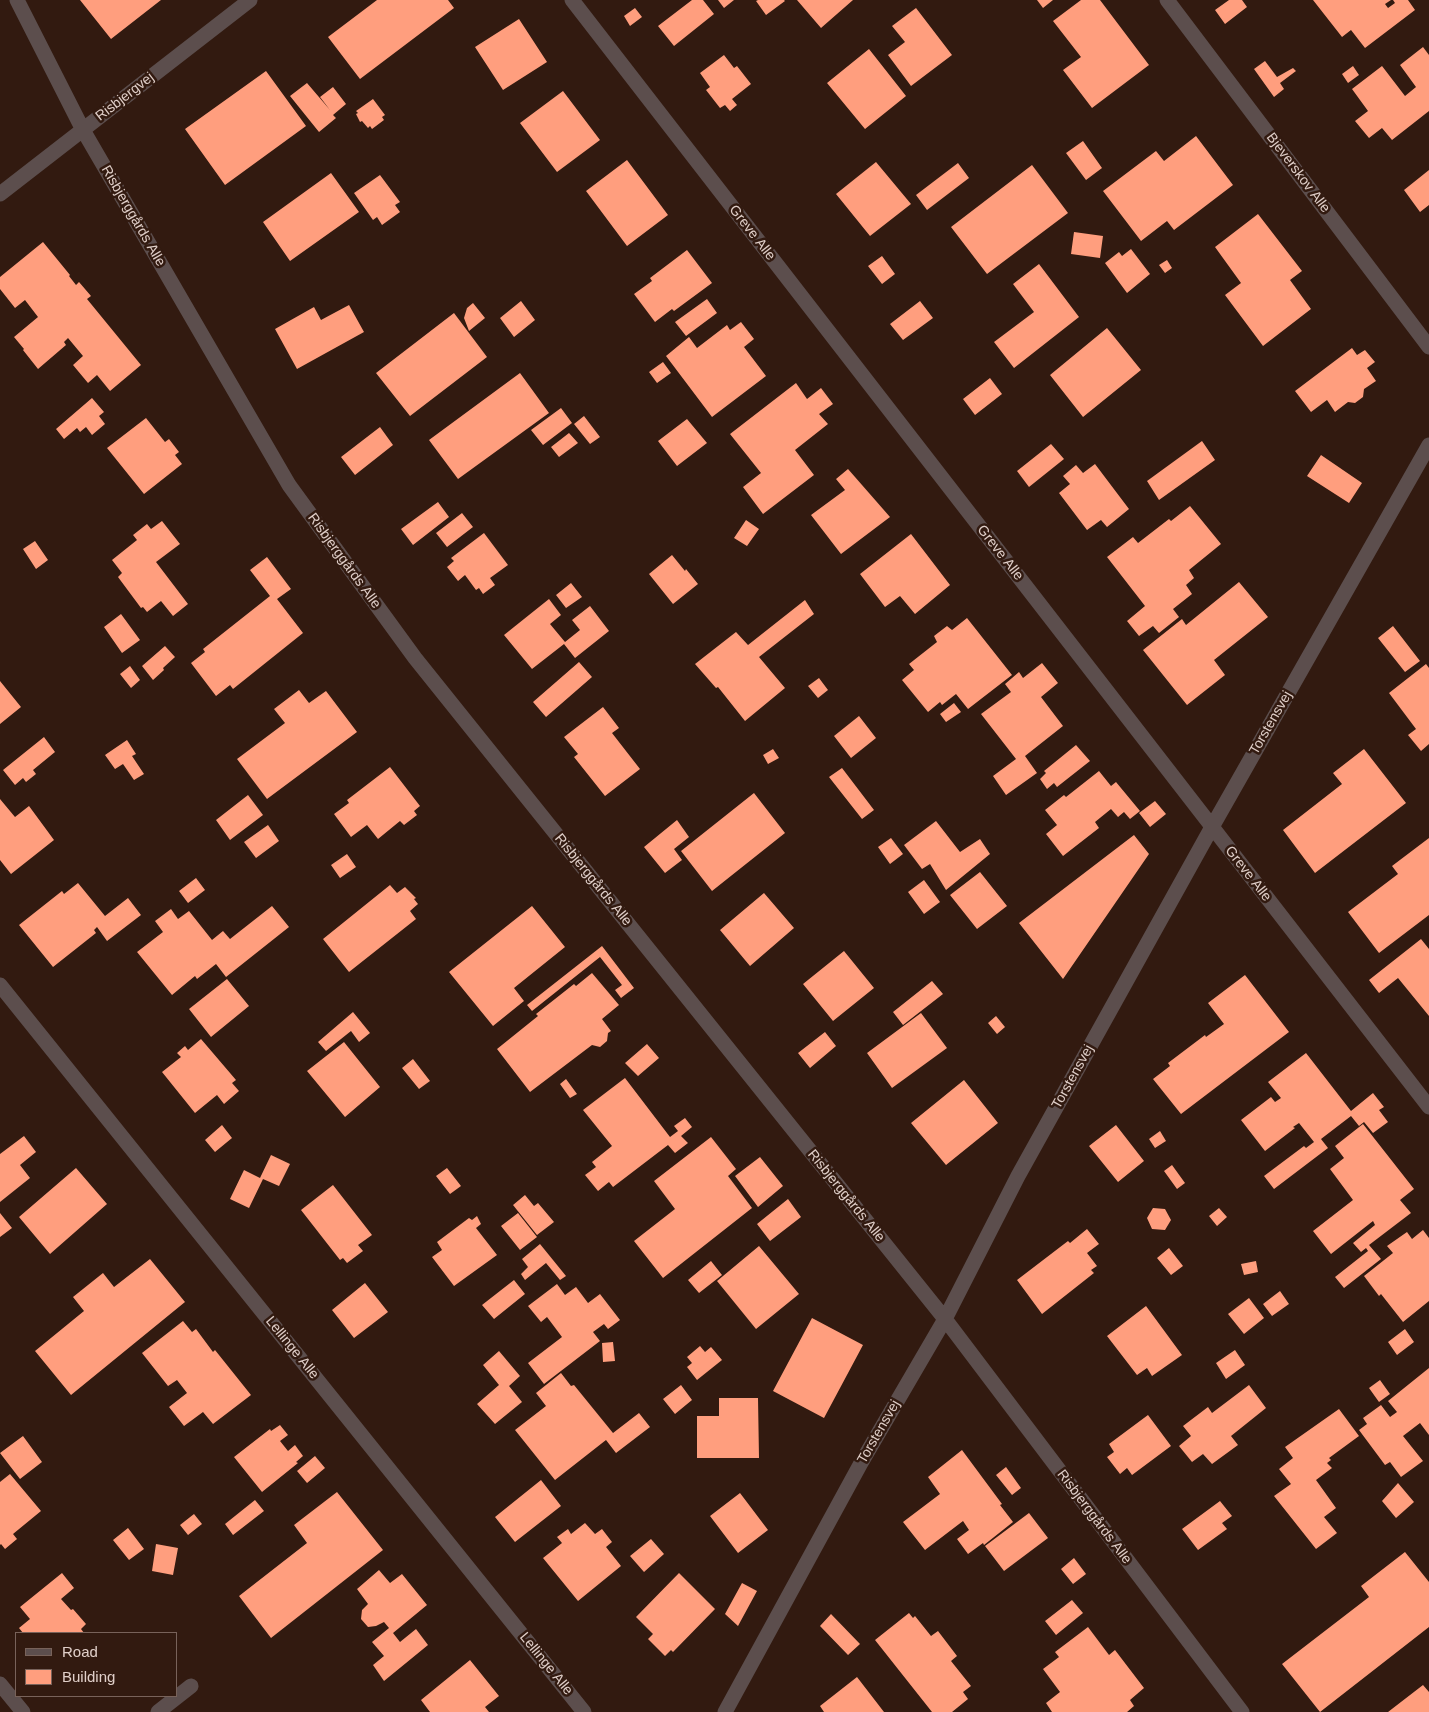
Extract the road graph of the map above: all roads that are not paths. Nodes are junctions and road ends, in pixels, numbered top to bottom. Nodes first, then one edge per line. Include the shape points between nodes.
1 (17, 0) edge
2 (250, 0) edge
3 (572, 0) edge
4 (1167, 0) edge
5 (84, 130) junction
6 (0, 194) edge
7 (1429, 346) edge
8 (1429, 445) edge
9 (1212, 827) junction
10 (0, 985) edge
11 (1429, 1107) edge
12 (945, 1319) junction
13 (0, 1684) edge
14 (190, 1686) dead end
15 (178, 1696) edge
16 (176, 1697) edge
17 (23, 1712) edge
18 (158, 1712) edge
19 (584, 1712) edge
20 (725, 1712) edge
21 (1242, 1712) edge

1 - 5 street, Risbjerggårds Alle
2 - 5 street, Risbjergvej
3 - 9 street, Greve Alle
4 - 7 street, Bjeverskov Alle
5 - 6 street, Risbjergvej
5 - 12 street, Risbjerggårds Alle via 289,485 306,509 415,658
8 - 9 street, Torstensvej
9 - 11 street, Greve Alle
9 - 12 street, Torstensvej via 1018,1176
10 - 19 street, Lellinge Alle
12 - 20 street, Torstensvej
12 - 21 street, Risbjerggårds Alle
13 - 17 street
14 - 15 street
16 - 18 street

